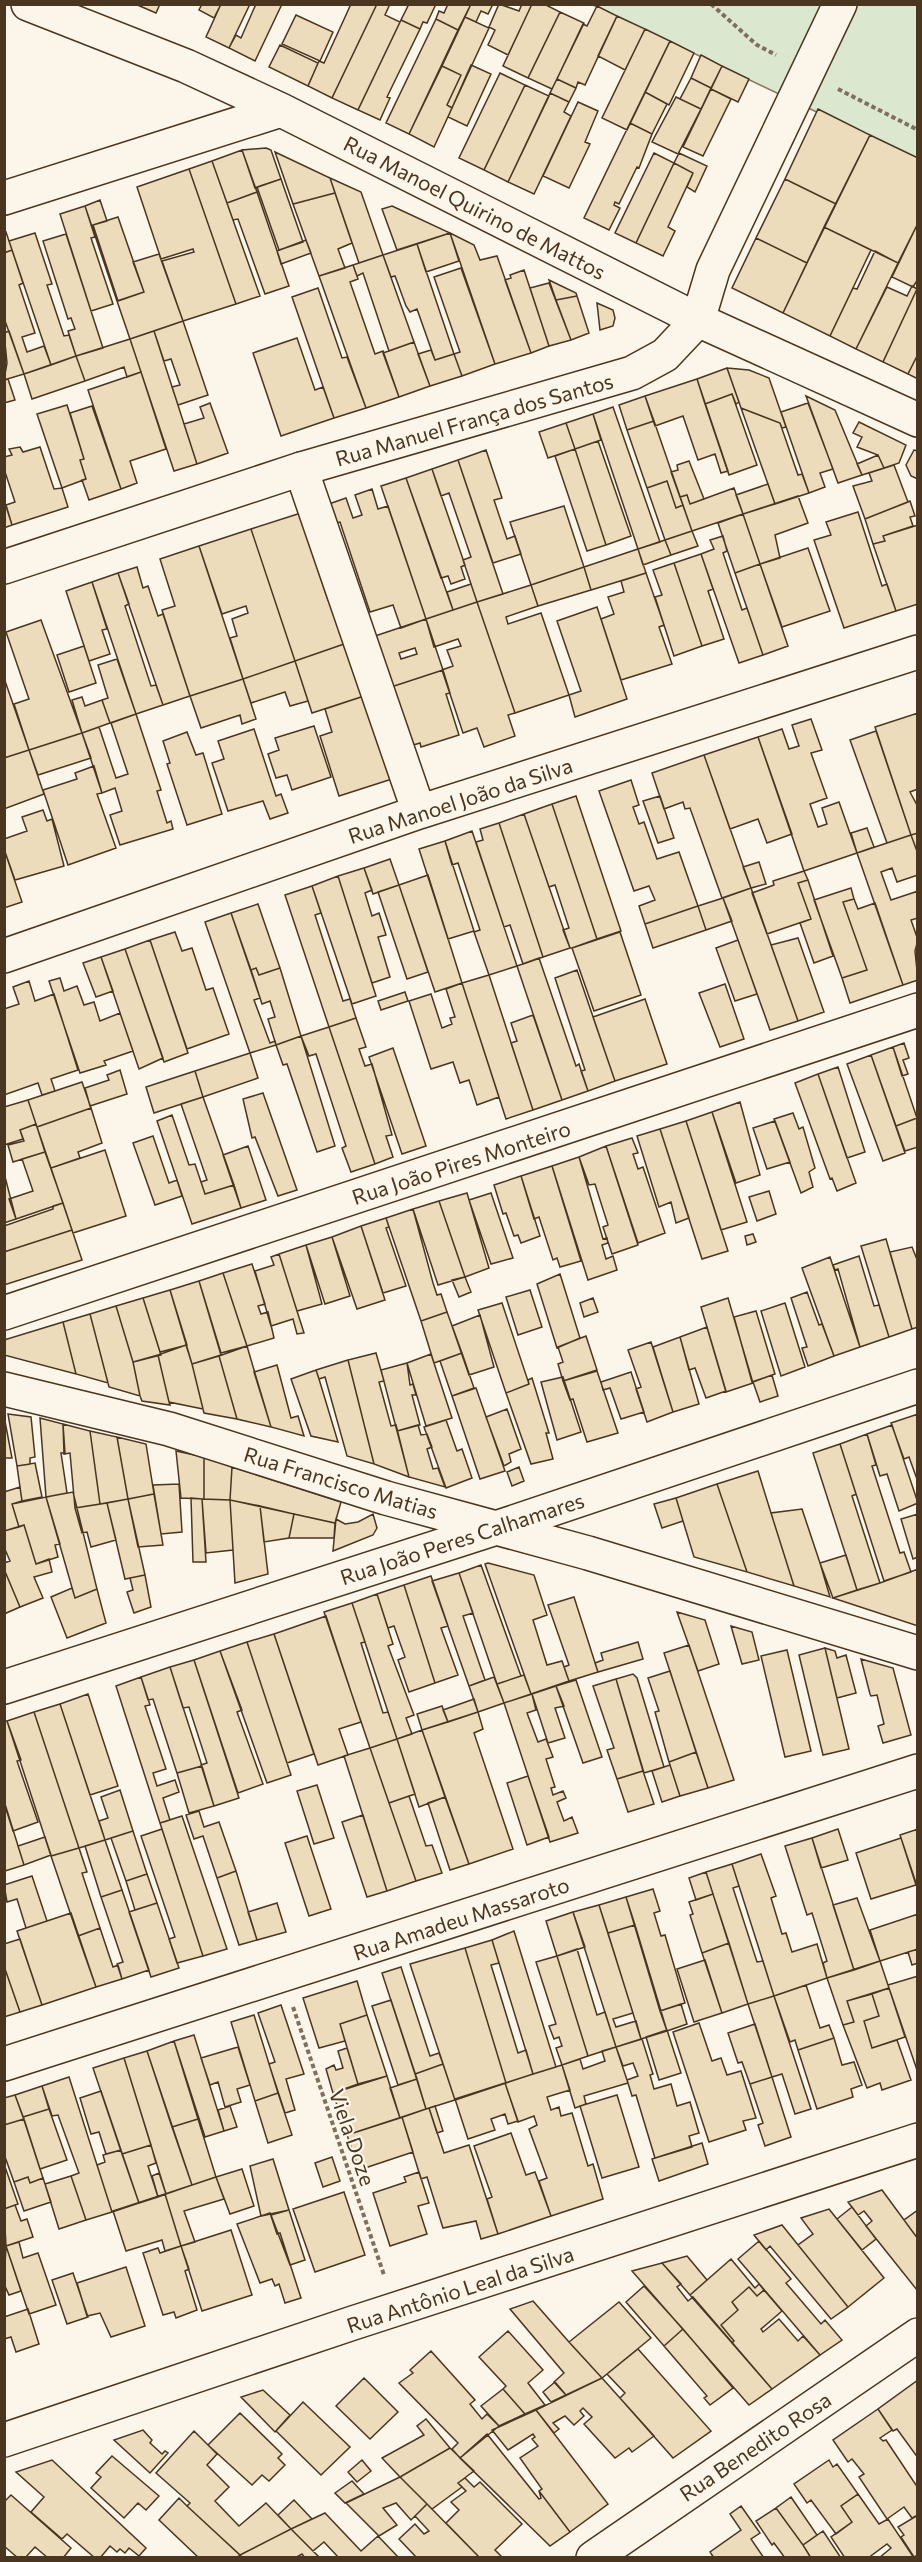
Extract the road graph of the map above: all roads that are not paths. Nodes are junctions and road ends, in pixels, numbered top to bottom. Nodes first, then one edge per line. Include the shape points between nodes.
1 (28, 4) edge
2 (840, 4) edge
3 (281, 110) junction
4 (4, 198) edge
5 (698, 320) junction
6 (918, 420) edge
7 (301, 469) junction
8 (4, 567) edge
9 (918, 652) edge
10 (419, 812) junction
11 (4, 956) edge
12 (918, 1010) edge
13 (4, 1313) edge
14 (918, 1386) edge
15 (4, 1389) edge
16 (496, 1528) junction
17 (918, 1653) edge
18 (4, 1687) edge
19 (918, 1771) edge
20 (4, 2064) edge
21 (918, 2140) edge
22 (918, 2336) edge
23 (4, 2440) edge
24 (593, 2558) edge

1 - 3 street, Rua Manoel Quirino de Mattos via 186,66
2 - 5 street, Rua Manuel França dos Santos via 713,270
3 - 4 street
3 - 5 street, Rua Manoel Quirino de Mattos
5 - 6 street, Rua Manoel Quirino de Mattos
5 - 7 street, Rua Manuel França dos Santos via 665,355 632,373
7 - 8 street, Rua Manuel França dos Santos
7 - 10 street
9 - 10 street, Rua Manoel João da Silva
10 - 11 street, Rua Manoel João da Silva
12 - 13 street, Rua João Pires Monteiro
14 - 16 street, Rua João Peres Calhamares
15 - 16 street, Rua Francisco Matias via 169,1429 386,1498
16 - 17 street, Rua Francisco Matias
16 - 18 street, Rua João Peres Calhamares
19 - 20 street, Rua Amadeu Massaroto
21 - 23 street, Rua Antônio Leal da Silva
22 - 24 street, Rua Benedito Rosa

